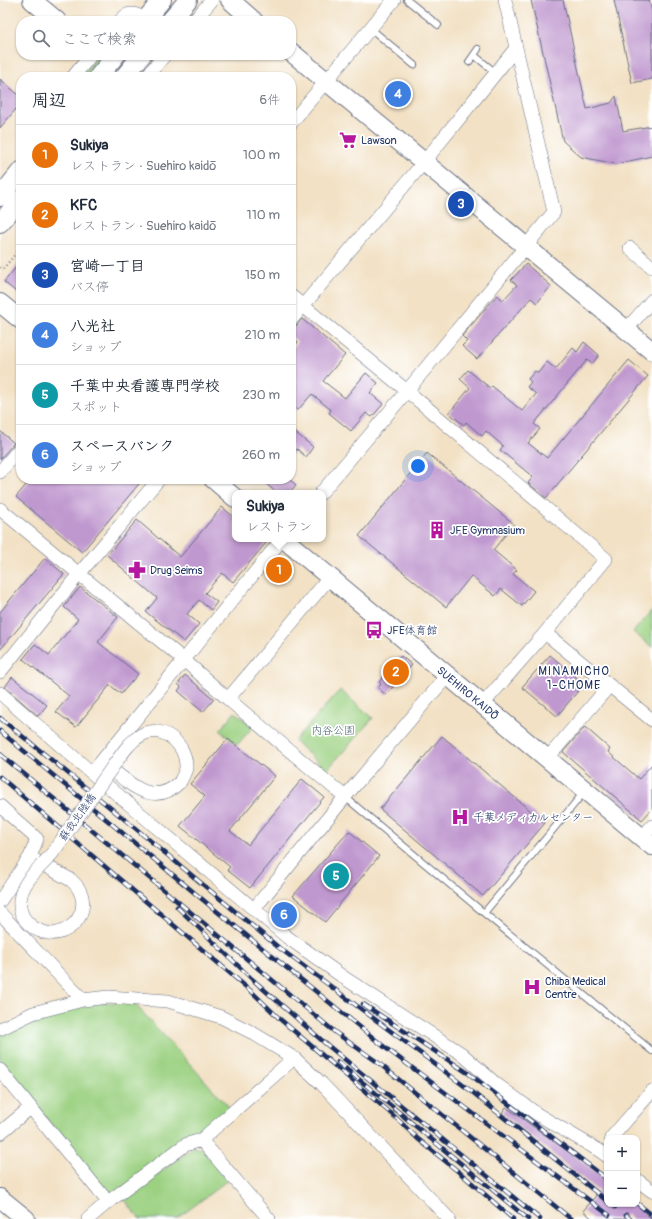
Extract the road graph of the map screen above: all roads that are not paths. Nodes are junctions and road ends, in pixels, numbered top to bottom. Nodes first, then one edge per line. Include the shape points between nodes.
1 (32, 0) edge
2 (162, 0) edge
3 (188, 0) edge
4 (212, 0) edge
5 (230, 0) edge
6 (394, 0) edge
7 (407, 0) edge
8 (505, 0) edge
9 (51, 16) edge
10 (126, 16) edge
11 (140, 16) edge
12 (148, 16) edge
13 (174, 16) edge
14 (198, 16) edge
15 (248, 16) edge
16 (438, 25) dead end
17 (370, 28) junction
18 (516, 48) junction
19 (478, 49) dead end
20 (296, 56) edge
21 (474, 56) junction
22 (87, 60) edge
23 (112, 60) edge
24 (138, 60) edge
25 (160, 60) edge
26 (469, 62) dead end
27 (414, 65) dead end
28 (77, 72) edge
29 (102, 72) edge
30 (128, 72) edge
31 (150, 72) edge
32 (496, 73) junction
33 (326, 81) junction
34 (296, 118) edge
35 (424, 162) junction
36 (16, 178) edge
37 (7, 190) edge
38 (0, 223) edge
39 (526, 247) junction
40 (630, 248) dead end
41 (652, 267) edge
42 (296, 300) edge
43 (652, 300) edge
44 (0, 303) edge
45 (303, 306) junction
46 (296, 314) edge
47 (16, 316) edge
48 (626, 330) junction
49 (652, 351) edge
50 (407, 391) junction
51 (16, 453) edge
52 (0, 472) edge
53 (155, 484) edge
54 (218, 484) edge
55 (324, 490) edge
56 (232, 496) edge
57 (0, 509) edge
58 (281, 542) edge
59 (287, 542) edge
60 (79, 574) junction
61 (330, 577) junction
62 (545, 633) junction
63 (184, 660) junction
64 (0, 672) edge
65 (447, 676) junction
66 (610, 686) junction
67 (0, 694) edge
68 (228, 699) junction
69 (482, 705) junction
70 (652, 720) edge
71 (547, 759) junction
72 (102, 761) junction
73 (92, 773) junction
74 (586, 791) junction
75 (345, 797) junction
76 (0, 806) edge
77 (649, 837) edge
78 (30, 858) junction
79 (0, 901) edge
80 (254, 909) junction
81 (0, 913) edge
82 (484, 913) junction
83 (83, 1000) junction
84 (0, 1029) edge
85 (652, 1051) edge
86 (294, 1058) junction
87 (0, 1070) edge
88 (652, 1091) edge
89 (30, 1108) junction
90 (0, 1133) edge
91 (614, 1135) edge
92 (201, 1140) junction
93 (604, 1149) edge
94 (640, 1182) edge
95 (652, 1191) edge
96 (0, 1198) edge
97 (108, 1202) junction
98 (19, 1217) edge
99 (88, 1219) edge
100 (269, 1219) edge
101 (449, 1219) edge

1 - 9 street
2 - 12 street
3 - 13 street
4 - 14 street
5 - 15 street
6 - 17 street
7 - 16 lane
8 - 18 street
10 - 11 street
17 - 27 lane
17 - 33 street
18 - 32 street
18 - 39 street via 554,212
19 - 21 lane
20 - 33 street
21 - 26 lane
21 - 32 lane
22 - 28 street
23 - 29 street
24 - 30 street
25 - 31 street
32 - 35 street
33 - 34 street
33 - 35 street
35 - 39 street
35 - 45 street
36 - 37 street
37 - 38 street
39 - 48 street
39 - 50 street
40 - 41 street
42 - 45 street
43 - 48 street
44 - 47 street
45 - 46 street
45 - 50 street
48 - 49 street
50 - 55 street
50 - 62 street via 606,559
51 - 52 street
53 - 60 street
54 - 56 street
57 - 60 street
58 - 63 street
59 - 61 street, SUEHIRO KAIDŌ
60 - 63 street
60 - 64 street
61 - 65 street, SUEHIRO KAIDŌ
61 - 68 street
62 - 66 street
62 - 69 street
63 - 68 street
63 - 72 street
65 - 69 street, SUEHIRO KAIDŌ
65 - 75 street
66 - 70 street
66 - 71 street
67 - 73 street
68 - 75 street
69 - 71 street, SUEHIRO KAIDŌ
71 - 74 street, SUEHIRO KAIDŌ
72 - 73 street
72 - 78 street, 蘇我北陸橋, bridge via 108,766 114,771 137,788 155,795 173,789 180,782 186,768 184,757 175,740 154,732 145,733 131,742 114,764 110,771 92,797 50,856 46,861 41,866 32,876 22,891 21,912 29,925 38,931 63,932 80,918 83,907 82,894 71,880 57,873 50,869 44,865 37,861
73 - 80 street
74 - 77 street, SUEHIRO KAIDŌ
74 - 82 lane
75 - 80 street
75 - 82 lane
76 - 78 street via 37,839
78 - 79 street
80 - 93 street via 287,937 346,979 462,1054 496,1084 537,1114
81 - 83 street
82 - 85 lane
83 - 84 street via 33,1013
83 - 86 street via 108,997 136,998 189,1006 221,1017
86 - 92 street
86 - 101 street via 322,1084
87 - 89 street
88 - 91 street
89 - 90 street
89 - 97 street
92 - 97 street via 185,1145
92 - 100 street
94 - 95 street
96 - 98 street
97 - 99 street

